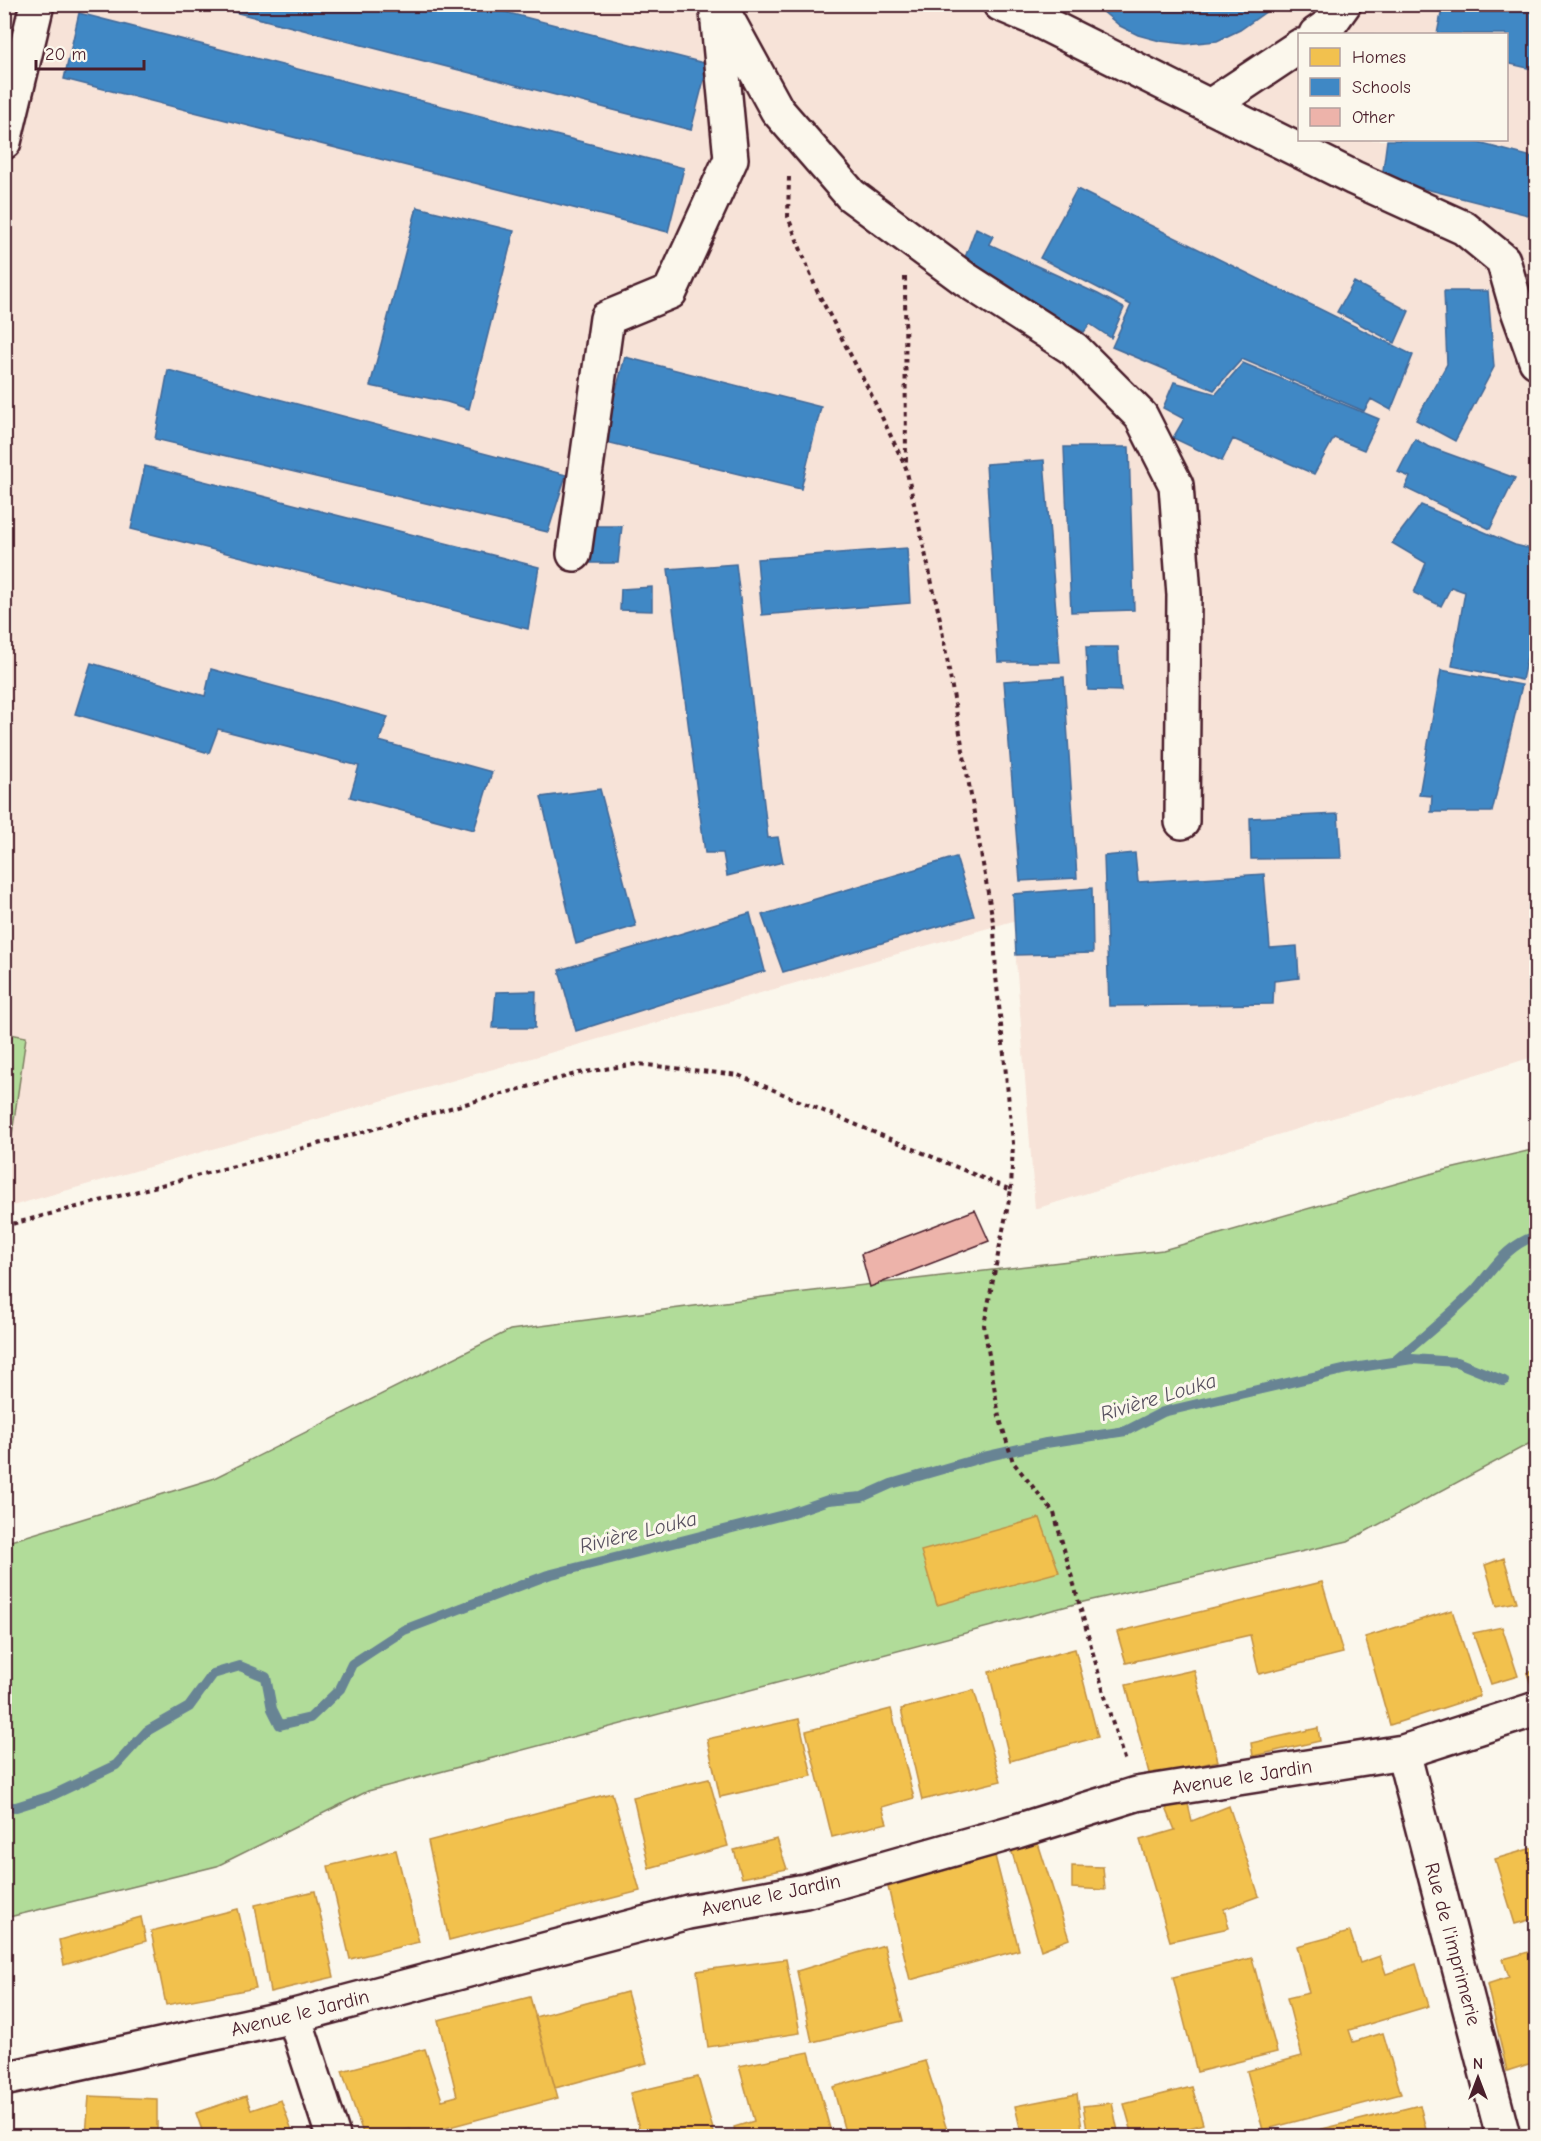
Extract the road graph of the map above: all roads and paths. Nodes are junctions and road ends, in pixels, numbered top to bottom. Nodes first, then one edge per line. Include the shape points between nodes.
1 (37, 4) edge
2 (718, 4) edge
3 (1000, 4) edge
4 (1344, 4) edge
5 (1031, 11) edge
6 (1317, 33) edge
7 (1298, 47) edge
8 (1210, 105) junction
9 (791, 126) junction
10 (4, 142) edge
11 (905, 235) junction
12 (1536, 361) edge
13 (906, 468) junction
14 (574, 554) dead end
15 (1182, 822) dead end
16 (1011, 1190) junction
17 (4, 1226) edge
18 (1536, 1709) edge
19 (1403, 1752) junction
20 (1136, 1794) junction
21 (294, 2016) junction
22 (4, 2079) edge
23 (333, 2136) edge
24 (1503, 2136) edge

1 - 10 street
2 - 9 street via 777,110
2 - 14 street via 730,159 670,292 608,318
3 - 5 street
4 - 6 street via 1329,25
5 - 8 street
7 - 8 street
8 - 12 street via 1464,228 1503,260
9 - 11 street via 851,195
9 - 13 path via 788,217 817,291
11 - 13 path
11 - 15 street via 1074,349 1141,416 1176,485 1184,595
13 - 16 path via 940,619 994,927 1013,1143
16 - 17 path via 738,1075 637,1064 579,1074
16 - 20 path via 984,1325 999,1416 1013,1462 1054,1513
18 - 19 street, Avenue le Jardin
19 - 20 street, Avenue le Jardin
19 - 24 street, Rue de l'imprimerie
20 - 21 street, Avenue le Jardin via 805,1891 687,1912
21 - 22 street, Avenue le Jardin
21 - 23 street

